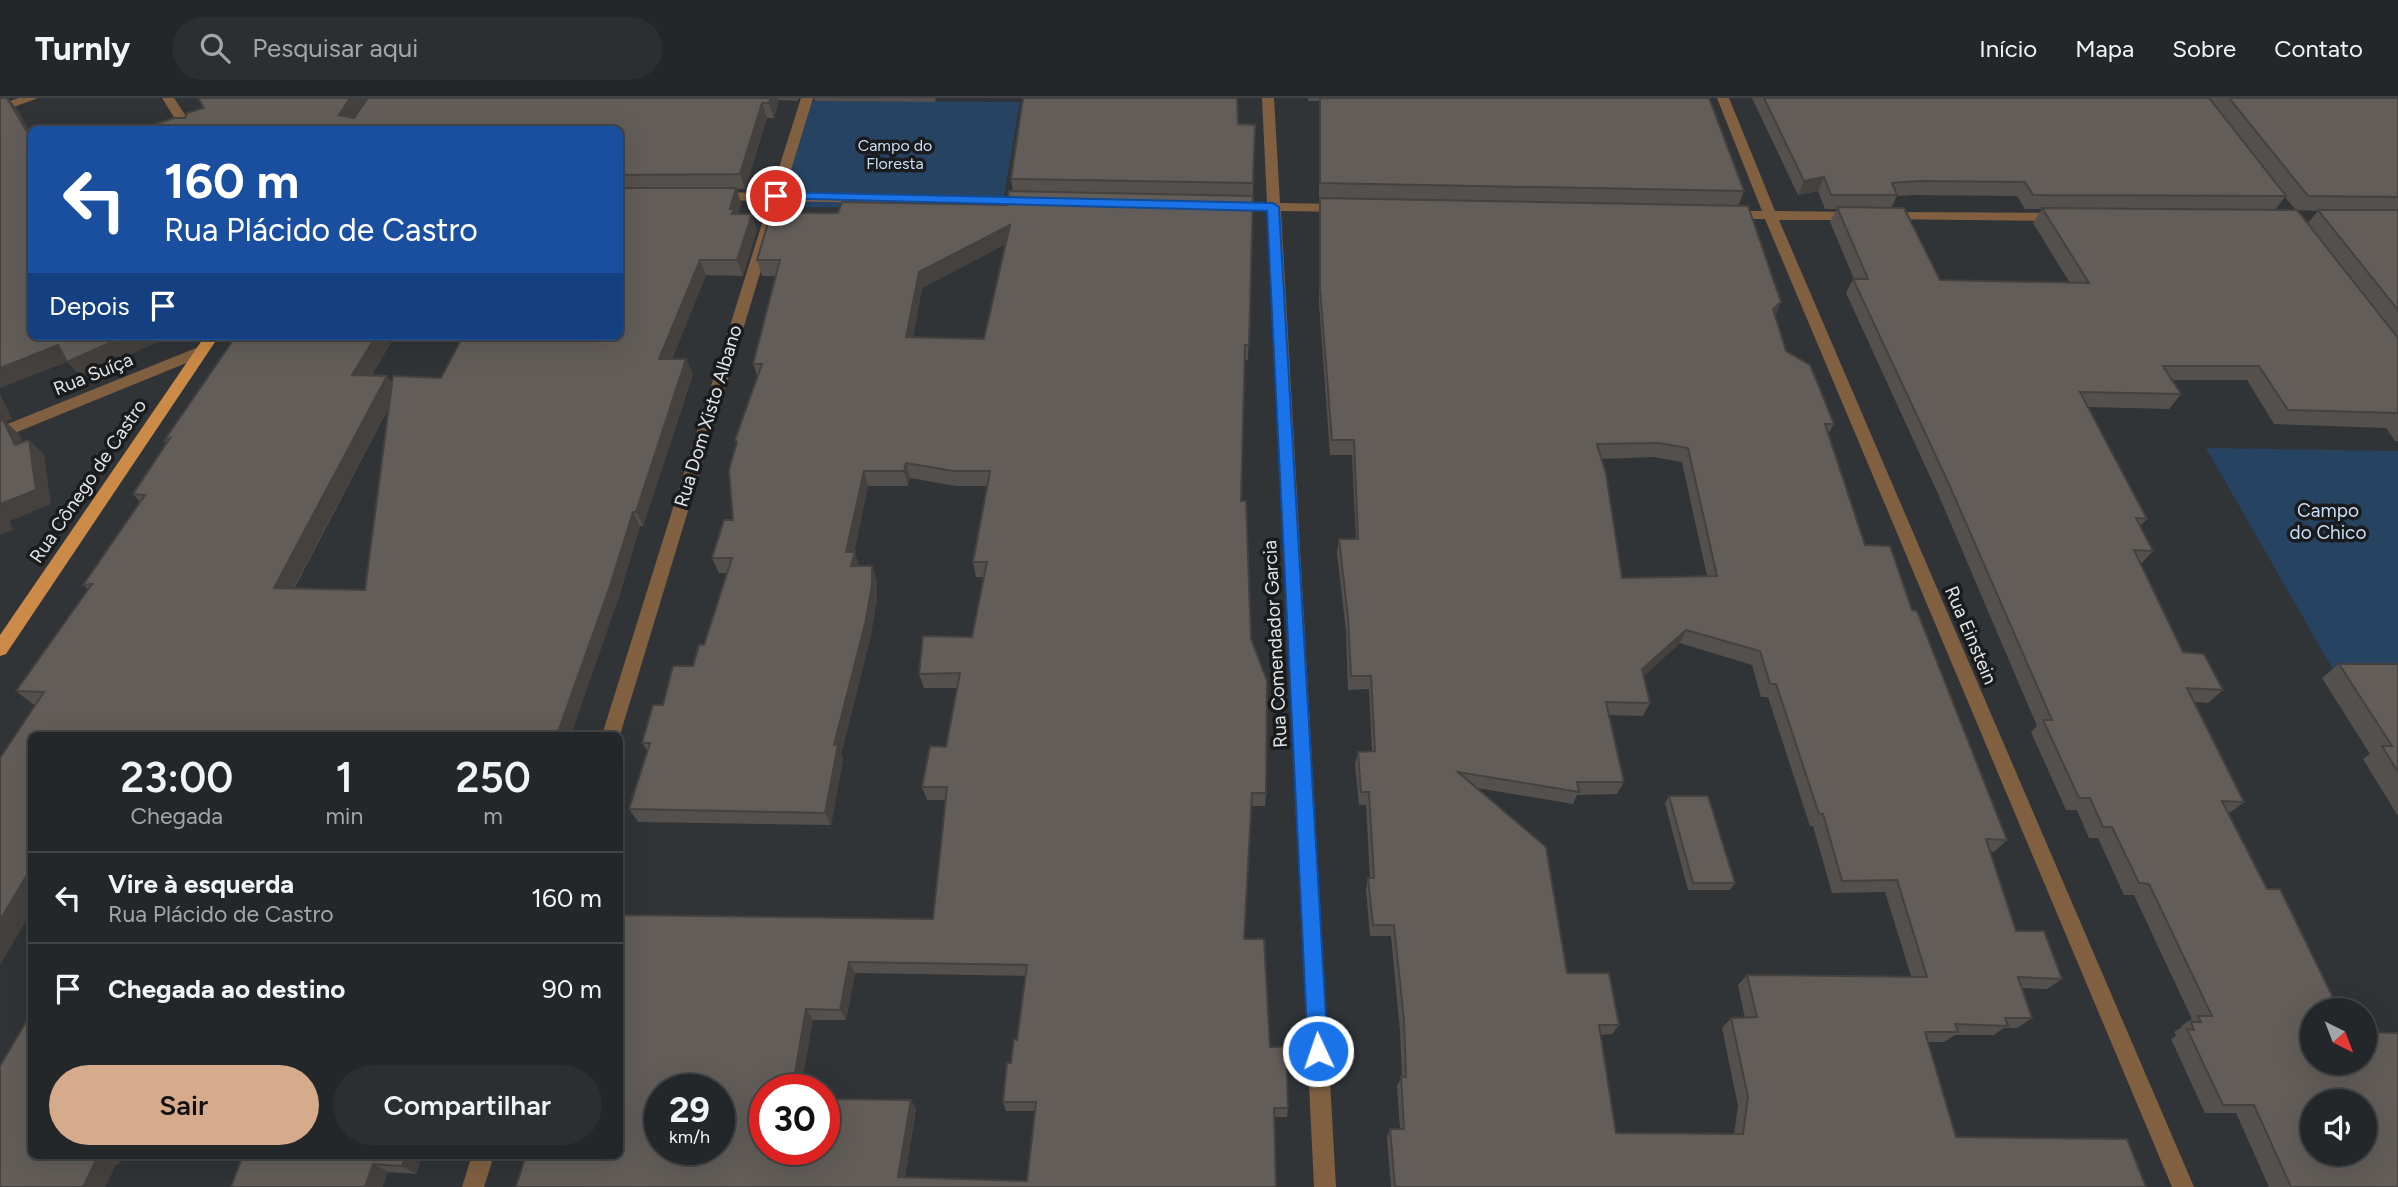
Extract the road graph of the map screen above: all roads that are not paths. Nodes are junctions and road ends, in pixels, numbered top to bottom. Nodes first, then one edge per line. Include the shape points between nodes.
1 (32, 98) edge
2 (168, 98) edge
3 (807, 98) edge
4 (1268, 98) edge
5 (1723, 98) edge
6 (0, 108) edge
7 (186, 126) edge
8 (698, 196) edge
9 (776, 196) junction
10 (1046, 203) edge
11 (1220, 206) edge
12 (1273, 207) junction
13 (1356, 208) edge
14 (1714, 214) edge
15 (1770, 215) junction
16 (2071, 217) edge
17 (209, 340) edge
18 (201, 351) junction
19 (0, 433) edge
20 (0, 649) edge
21 (612, 732) edge
22 (481, 1159) edge
23 (473, 1187) edge
24 (1325, 1187) edge
25 (2183, 1187) edge

1 - 6 street
2 - 7 street
3 - 9 street, Rua Dom Xisto Albano
4 - 12 street, Rua Comendador Garcia
5 - 15 street, Rua Einstein
8 - 9 street
9 - 10 street
9 - 21 street, Rua Dom Xisto Albano
11 - 12 street
12 - 13 street
12 - 24 street, Rua Comendador Garcia
14 - 15 street
15 - 16 street
15 - 25 street, Rua Einstein
17 - 18 main road, Rua Cônego de Castro
18 - 19 street, Rua Suíça
18 - 20 main road, Rua Cônego de Castro
22 - 23 street

